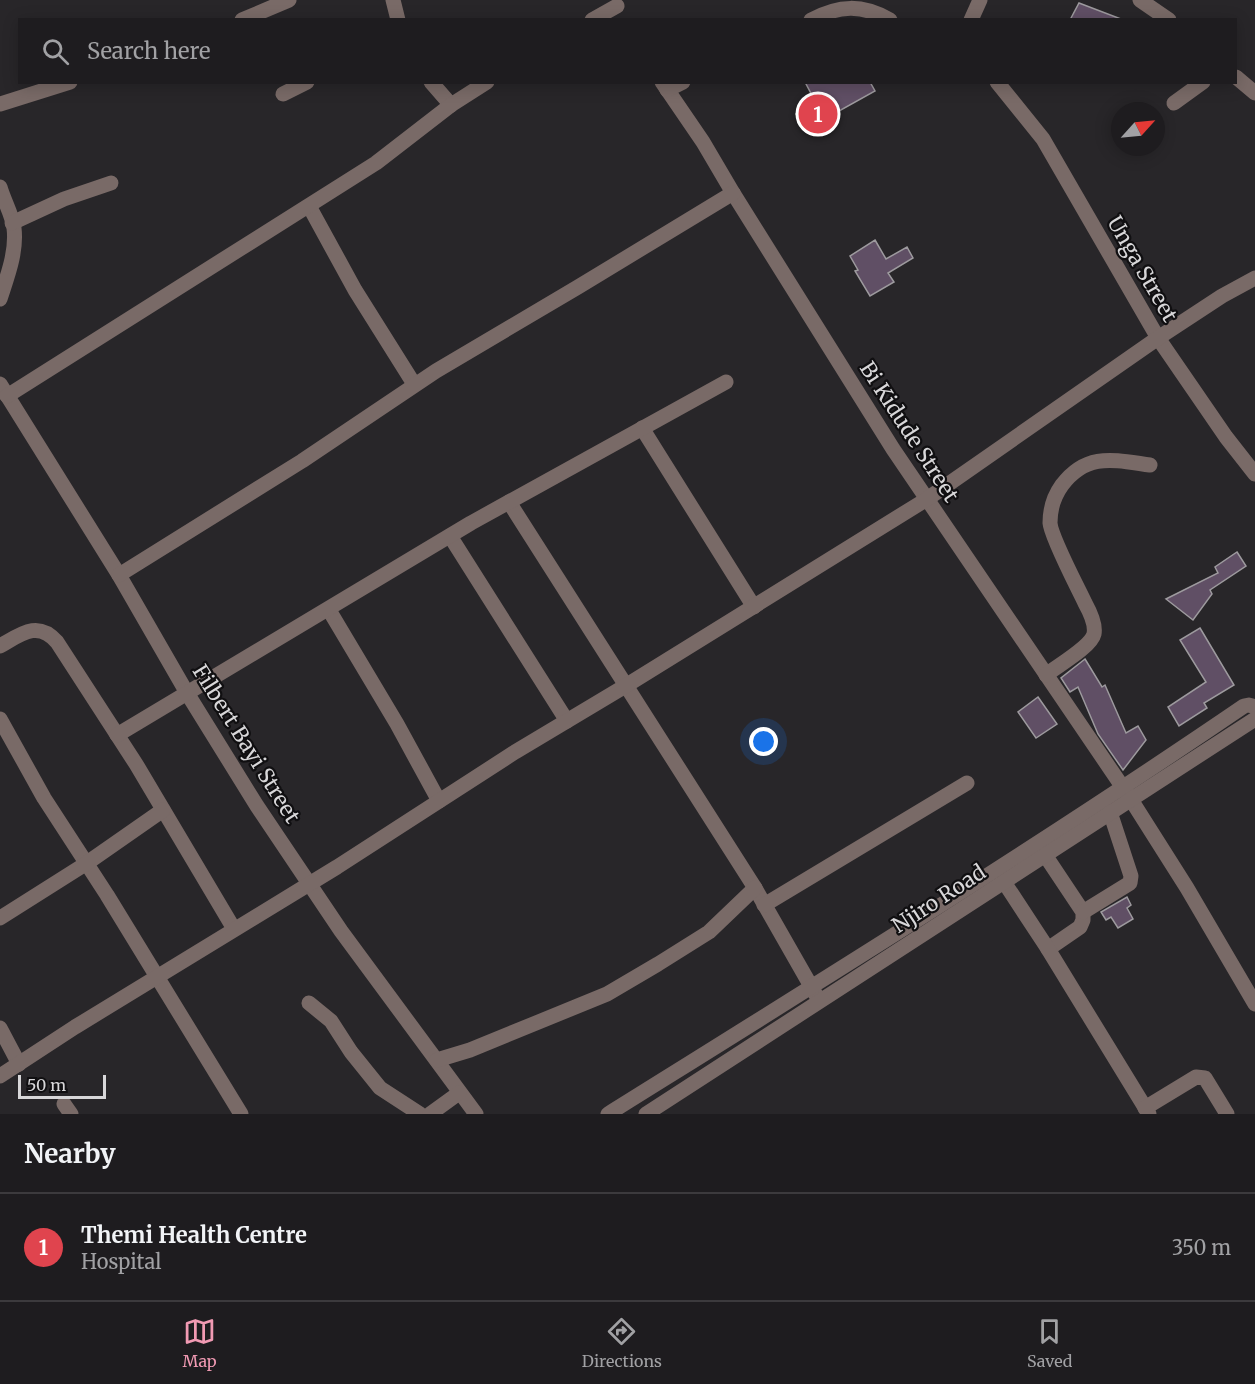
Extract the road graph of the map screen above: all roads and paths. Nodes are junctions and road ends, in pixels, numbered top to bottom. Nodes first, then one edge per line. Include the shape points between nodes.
1 (289, 0) edge
2 (393, 0) edge
3 (980, 0) edge
4 (1140, 0) edge
5 (618, 8) edge
6 (247, 18) edge
7 (398, 18) edge
8 (596, 18) edge
9 (815, 18) edge
10 (887, 18) edge
11 (972, 18) edge
12 (1167, 18) edge
13 (1237, 78) edge
14 (64, 84) edge
15 (303, 84) edge
16 (432, 84) edge
17 (484, 84) edge
18 (999, 84) edge
19 (1200, 84) edge
20 (665, 86) edge
21 (1255, 93) edge
22 (283, 94) dead end
23 (1174, 103) dead end
24 (0, 104) edge
25 (451, 105) junction
26 (111, 183) dead end
27 (0, 187) edge
28 (733, 193) junction
29 (309, 206) junction
30 (12, 223) junction
31 (1255, 278) edge
32 (0, 299) edge
33 (1158, 338) junction
34 (726, 382) dead end
35 (414, 384) junction
36 (3, 390) edge
37 (642, 428) junction
38 (1150, 465) dead end
39 (1255, 474) edge
40 (927, 499) junction
41 (509, 502) junction
42 (450, 536) junction
43 (119, 575) junction
44 (754, 607) junction
45 (329, 610) junction
46 (0, 646) edge
47 (1046, 675) junction
48 (627, 685) junction
49 (187, 693) junction
50 (1255, 707) edge
51 (0, 719) edge
52 (1255, 719) edge
53 (567, 721) junction
54 (117, 735) junction
55 (967, 783) dead end
56 (1127, 793) junction
57 (439, 801) junction
58 (163, 810) junction
59 (1110, 812) junction
60 (1045, 855) junction
61 (87, 862) junction
62 (1004, 882) junction
63 (310, 883) junction
64 (755, 888) junction
65 (764, 905) junction
66 (1083, 912) junction
67 (0, 918) edge
68 (234, 929) junction
69 (1048, 949) junction
70 (157, 977) junction
71 (815, 994) junction
72 (309, 1004) dead end
73 (1255, 1004) edge
74 (0, 1028) edge
75 (437, 1060) junction
76 (19, 1064) junction
77 (0, 1076) edge
78 (459, 1093) junction
79 (1147, 1111) edge
80 (241, 1114) edge
81 (420, 1114) edge
82 (430, 1114) edge
83 (476, 1114) edge
84 (608, 1114) edge
85 (646, 1114) edge
86 (1227, 1114) edge

1 - 6 street
2 - 7 street
3 - 11 street
4 - 12 street
5 - 8 street
9 - 10 street via 860,7
13 - 21 street
14 - 24 street
15 - 22 street
16 - 25 street
17 - 25 street
18 - 33 street, Unga Street via 1043,139
19 - 23 street
20 - 28 street, Bi Kidude Street
25 - 29 street via 376,163
26 - 30 street
27 - 30 street
28 - 35 street
28 - 40 street, Bi Kidude Street
29 - 35 street via 355,290
29 - 36 street
30 - 32 street via 13,253
31 - 33 street
33 - 39 street, Unga Street
33 - 40 street
34 - 37 street
35 - 43 street via 302,461
36 - 43 street, Filbert Bayi Street
37 - 41 street
37 - 44 street
38 - 47 street via 1110,460 1088,463 1069,476 1058,490 1052,505 1051,530 1095,631 1088,644
40 - 44 street
40 - 47 street, Bi Kidude Street
41 - 42 street
41 - 48 street
42 - 45 street
42 - 53 street
43 - 49 street, Filbert Bayi Street
44 - 48 street
45 - 49 street
45 - 57 street
46 - 54 street via 36,630 51,636
47 - 56 street, Bi Kidude Street
48 - 53 street
48 - 64 street
49 - 54 street
49 - 63 street, Filbert Bayi Street
50 - 56 street via 1244,706
51 - 61 street via 44,798
52 - 56 street, Njiro Road
53 - 57 street
54 - 58 street
55 - 65 street
56 - 59 street, Njiro Road
56 - 71 street
56 - 73 street, Bi Kidude Street
57 - 63 street
58 - 61 street
58 - 68 street
59 - 60 street, Njiro Road
59 - 66 street via 1130,883
60 - 62 street, Njiro Road
60 - 66 street
61 - 67 street
61 - 70 street
62 - 69 street
62 - 71 street, Njiro Road
63 - 68 street
63 - 75 street, Filbert Bayi Street
64 - 65 street
64 - 75 street via 709,932 606,994
65 - 71 street
66 - 69 street via 1080,927
68 - 70 street
69 - 79 street
70 - 76 street
70 - 80 street
71 - 84 street
71 - 85 street, Njiro Road
72 - 81 street via 331,1021 380,1088
74 - 76 street
75 - 78 street, Filbert Bayi Street
76 - 77 street
78 - 82 street
78 - 83 street, Filbert Bayi Street
79 - 86 street via 1200,1076

